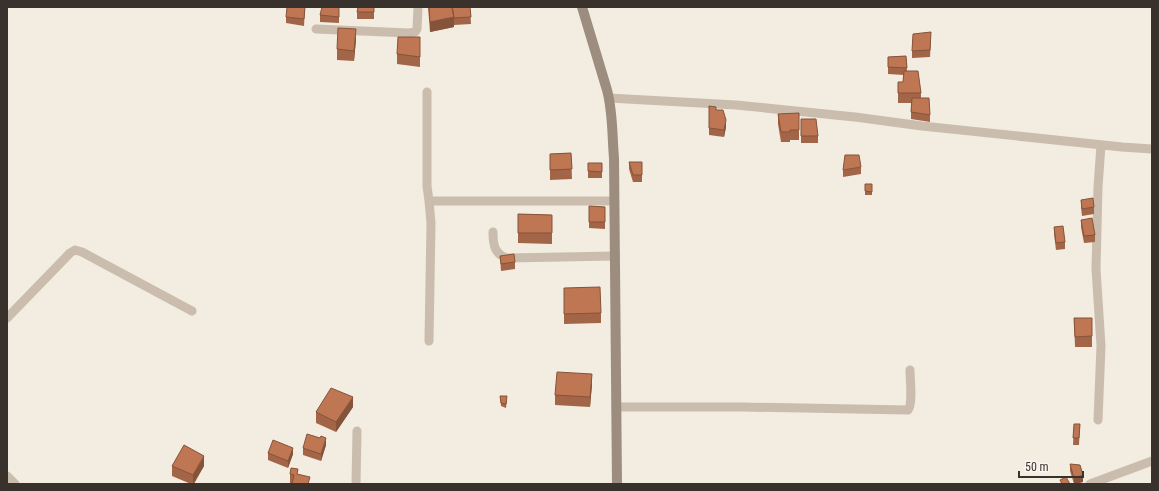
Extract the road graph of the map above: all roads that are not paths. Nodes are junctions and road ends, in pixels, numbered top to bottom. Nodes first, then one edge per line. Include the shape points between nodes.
1 (418, 7) edge
2 (582, 7) edge
3 (316, 29) dead end
4 (427, 92) dead end
5 (609, 98) junction
6 (1101, 145) junction
7 (1152, 149) edge
8 (429, 201) junction
9 (614, 201) junction
10 (493, 232) dead end
11 (615, 256) junction
12 (192, 312) dead end
13 (7, 318) edge
14 (429, 341) dead end
15 (910, 370) dead end
16 (616, 407) junction
17 (1098, 420) dead end
18 (357, 430) dead end
19 (1152, 461) edge
20 (7, 476) edge
21 (15, 484) edge
22 (356, 484) edge
23 (618, 484) edge
24 (1090, 484) edge

1 - 3 street via 415,32
2 - 5 street
4 - 8 street
5 - 6 street via 736,105 855,116 922,126
5 - 9 street
6 - 7 street
6 - 17 street via 1096,269 1102,346
8 - 9 street
8 - 14 street
9 - 11 street
10 - 11 street via 496,251 507,258
11 - 16 street
12 - 13 street via 75,250
15 - 16 street via 908,410
16 - 23 street
18 - 22 street
19 - 24 street
20 - 21 street

